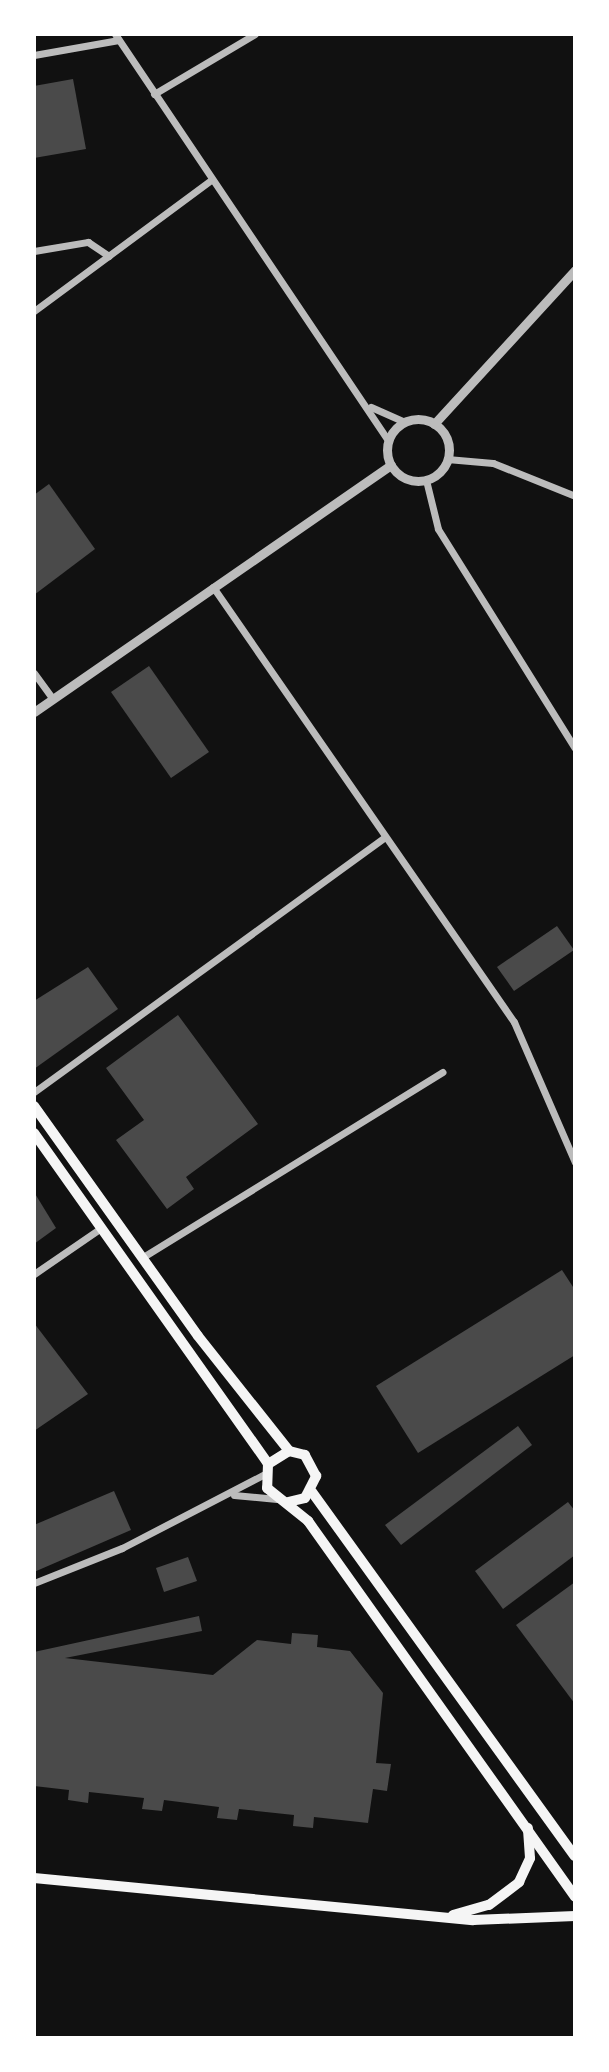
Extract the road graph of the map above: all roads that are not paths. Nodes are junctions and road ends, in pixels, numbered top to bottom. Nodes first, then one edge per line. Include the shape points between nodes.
1 (255, 34) edge
2 (117, 37) edge
3 (34, 55) edge
4 (154, 94) junction
5 (210, 181) junction
6 (34, 251) edge
7 (109, 256) junction
8 (575, 270) edge
9 (34, 311) edge
10 (369, 406) junction
11 (405, 422) junction
12 (434, 424) junction
13 (388, 441) junction
14 (447, 459) junction
15 (391, 465) junction
16 (426, 480) junction
17 (575, 496) edge
18 (213, 587) junction
19 (34, 673) edge
20 (53, 699) junction
21 (34, 712) edge
22 (575, 748) edge
23 (383, 838) junction
24 (442, 1072) dead end
25 (34, 1092) edge
26 (34, 1106) edge
27 (34, 1133) edge
28 (575, 1162) edge
29 (101, 1228) junction
30 (143, 1257) junction
31 (34, 1274) edge
32 (289, 1451) junction
33 (267, 1469) junction
34 (312, 1492) junction
35 (232, 1495) junction
36 (277, 1499) junction
37 (288, 1502) junction
38 (34, 1583) edge
39 (528, 1826) junction
40 (575, 1856) edge
41 (34, 1878) edge
42 (575, 1897) edge
43 (575, 1916) edge
44 (447, 1917) junction

1 - 4 street
2 - 3 street
2 - 4 street
4 - 5 street
5 - 7 street
5 - 10 street
6 - 7 street via 88,242
7 - 9 street
8 - 12 street
10 - 11 street
10 - 13 street
11 - 12 street
11 - 13 street
12 - 14 street via 446,440
13 - 15 street
14 - 16 street
14 - 17 street via 493,463
15 - 16 street via 406,479
15 - 18 street
16 - 22 street via 438,529
18 - 20 street
18 - 23 street
19 - 20 street
20 - 21 street
23 - 25 street
23 - 28 street via 514,1022
24 - 30 street
26 - 30 main road
27 - 29 main road
29 - 31 street
29 - 33 main road
30 - 32 main road
32 - 33 main road
32 - 34 main road via 311,1461 316,1476
33 - 35 street
33 - 36 main road
34 - 37 main road
34 - 40 main road
35 - 36 street
35 - 38 street
36 - 37 main road
37 - 39 main road via 308,1521
39 - 42 main road
39 - 44 main road via 530,1858 519,1882 489,1905
41 - 44 main road
43 - 44 main road

